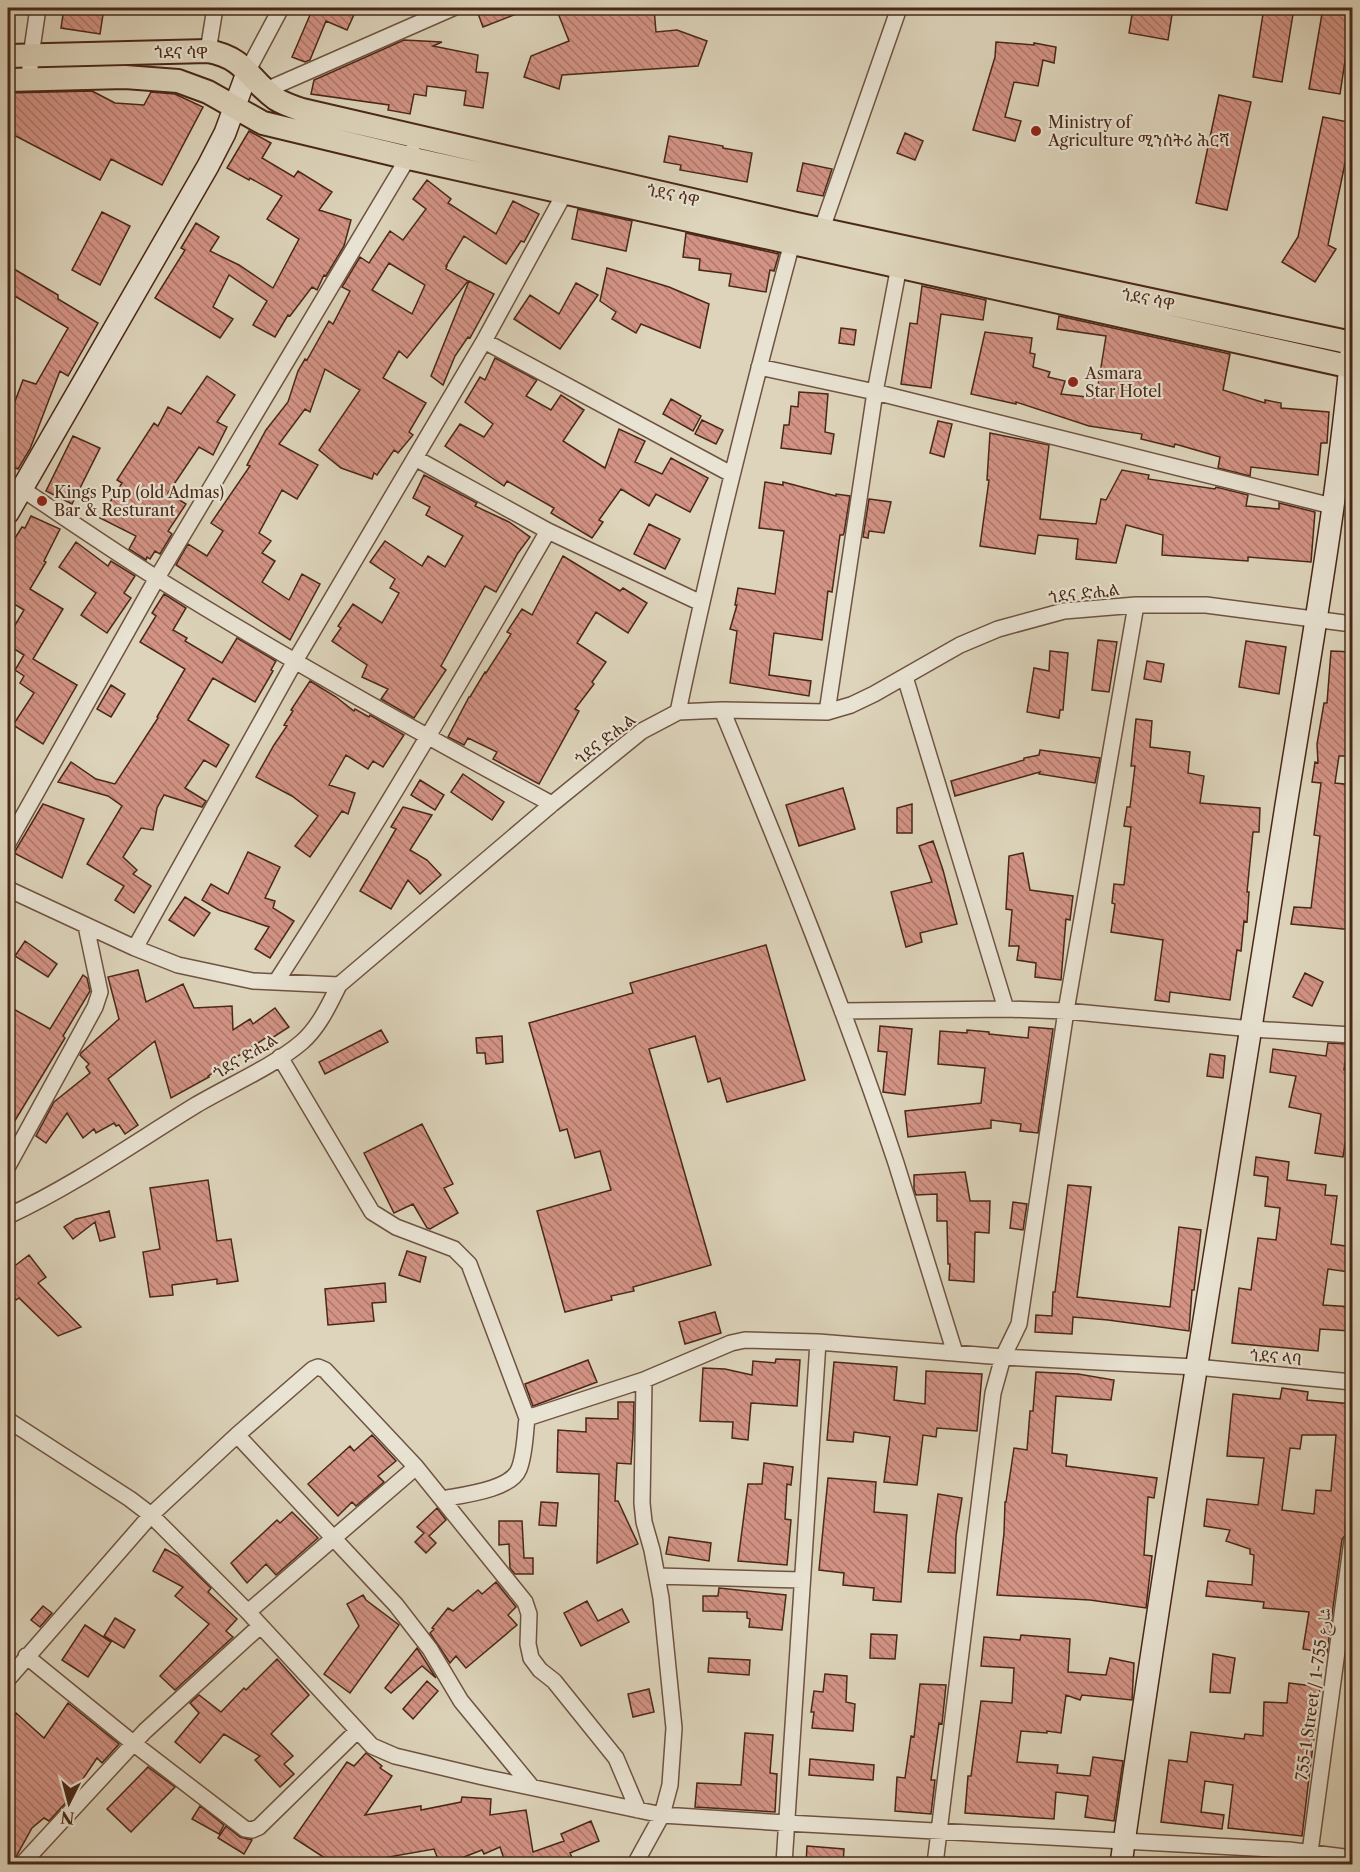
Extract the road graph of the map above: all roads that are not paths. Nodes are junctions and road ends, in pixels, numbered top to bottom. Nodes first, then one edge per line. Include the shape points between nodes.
1 (38, 8) edge
2 (215, 8) edge
3 (281, 8) edge
4 (453, 8) edge
5 (899, 8) edge
6 (208, 51) junction
7 (31, 56) junction
8 (8, 57) edge
9 (248, 70) junction
10 (18, 80) edge
11 (266, 90) junction
12 (234, 108) junction
13 (419, 136) junction
14 (409, 158) junction
15 (575, 172) junction
16 (565, 193) junction
17 (819, 239) junction
18 (792, 243) junction
19 (899, 266) junction
20 (484, 341) junction
21 (1352, 343) edge
22 (759, 367) junction
23 (1351, 367) edge
24 (875, 392) junction
25 (415, 458) junction
26 (731, 474) junction
27 (22, 489) junction
28 (1332, 506) junction
29 (8, 513) edge
30 (548, 531) junction
31 (157, 578) junction
32 (701, 603) junction
33 (1136, 605) junction
34 (1315, 619) junction
35 (1353, 624) edge
36 (295, 661) junction
37 (904, 677) junction
38 (722, 710) junction
39 (678, 712) junction
40 (827, 712) junction
41 (428, 738) junction
42 (552, 804) junction
43 (8, 843) edge
44 (8, 889) edge
45 (86, 926) junction
46 (135, 948) junction
47 (276, 982) junction
48 (339, 985) junction
49 (1006, 1009) junction
50 (843, 1011) junction
51 (1066, 1011) junction
52 (1252, 1029) junction
53 (1353, 1035) edge
54 (280, 1057) junction
55 (8, 1166) edge
56 (8, 1216) edge
57 (818, 1342) junction
58 (955, 1353) junction
59 (1003, 1357) junction
60 (1196, 1367) junction
61 (644, 1380) junction
62 (1353, 1382) edge
63 (527, 1418) junction
64 (8, 1420) edge
65 (237, 1435) junction
66 (416, 1467) junction
67 (442, 1499) junction
68 (151, 1515) junction
69 (333, 1539) junction
70 (1353, 1540) edge
71 (657, 1576) junction
72 (802, 1580) junction
73 (248, 1612) junction
74 (261, 1626) junction
75 (26, 1656) junction
76 (8, 1679) edge
77 (357, 1731) junction
78 (133, 1743) junction
79 (531, 1786) junction
80 (638, 1810) junction
81 (662, 1815) junction
82 (786, 1823) junction
83 (938, 1830) junction
84 (1125, 1841) junction
85 (1310, 1852) junction
86 (1289, 1857) edge
87 (1353, 1857) edge
88 (22, 1864) edge
89 (635, 1864) edge
90 (784, 1864) edge
91 (935, 1864) edge
92 (1121, 1864) edge

1 - 7 street
2 - 6 street
3 - 9 street
4 - 11 street
5 - 17 street
6 - 7 main road, ጎደና ሳዋ
6 - 9 main road, ጎደና ሳዋ via 223,53
7 - 8 main road, ጎደና ሳዋ
7 - 10 street
9 - 11 main road, ጎደና ሳዋ
9 - 12 street
10 - 12 main road, ጎደና ሳዋ via 125,77 178,81 208,92
11 - 13 main road, ጎደና ሳዋ via 276,99 302,110
12 - 14 main road, ጎደና ሳዋ via 263,123
12 - 27 street via 208,166
13 - 14 street
13 - 15 main road, ጎደና ሳዋ
14 - 16 main road, ጎደና ሳዋ
14 - 31 street
15 - 16 street
15 - 17 main road, ጎደና ሳዋ
16 - 18 main road, ጎደና ሳዋ
16 - 20 street
17 - 18 main road, ጎደና ሳዋ
17 - 19 main road, ጎደና ሳዋ
17 - 21 main road, ጎደና ሳዋ
18 - 22 street
19 - 23 main road, ጎደና ሳዋ
19 - 24 street
20 - 25 street
20 - 26 street
21 - 23 street
22 - 24 street
22 - 26 street
23 - 28 street
24 - 28 street
24 - 40 street
25 - 30 street
25 - 36 street
26 - 32 street
27 - 29 street
27 - 31 street
28 - 34 street
30 - 32 street
30 - 41 street
31 - 36 street
31 - 43 street
32 - 39 street
33 - 34 street, ጎደና ድሒል via 1206,605
33 - 37 street, ጎደና ድሒል via 1064,611 998,629 960,645
33 - 51 street
34 - 35 street, ጎደና ድሒል
34 - 52 street
36 - 41 street
36 - 46 street
37 - 40 street, ጎደና ድሒል via 851,705
37 - 49 street
38 - 39 street, ጎደና ድሒል
38 - 40 street, ጎደና ድሒል
38 - 50 street
39 - 42 street, ጎደና ድሒል via 642,731
41 - 42 street
41 - 47 street
42 - 48 street, ጎደና ድሒል
44 - 45 street
45 - 46 street
45 - 55 street via 100,992
46 - 47 street via 178,965
47 - 48 street
48 - 54 street, ጎደና ድሒል via 321,1020 303,1041
49 - 50 street
49 - 51 street
50 - 58 street via 896,1163
51 - 52 street
51 - 59 street via 1019,1324
52 - 53 street
52 - 60 street
54 - 56 street, ጎደና ድሒል via 42,1200
54 - 63 street via 372,1212 396,1227 454,1249 469,1264
57 - 58 street, ጎደና ላባ
57 - 61 street, ጎደና ላባ via 738,1341
57 - 72 street
58 - 59 street, ጎደና ላባ
59 - 60 street, ጎደና ላባ
59 - 83 street via 993,1393
60 - 62 street, ጎደና ላባ
60 - 84 street
61 - 63 street, ጎደና ላባ
61 - 71 street via 642,1503
63 - 67 street via 520,1466 512,1480
64 - 68 street
65 - 66 street via 318,1367
65 - 68 street
65 - 69 street
66 - 67 street
66 - 69 street
67 - 80 street via 525,1602 531,1658 616,1758
68 - 73 street
68 - 75 street
69 - 73 street
69 - 79 street via 396,1605 430,1649 461,1701
70 - 85 street, 755-1 Street / شارع 755-1
71 - 72 street
71 - 81 street via 674,1728 670,1785
72 - 82 street
73 - 74 street
74 - 77 street
74 - 78 street
75 - 76 street
75 - 78 street
77 - 78 street via 252,1830
77 - 79 street via 372,1746 395,1756
78 - 88 street
79 - 80 street
80 - 81 street
81 - 82 street
81 - 89 street
82 - 83 street
82 - 90 street
83 - 84 street
83 - 91 street
84 - 86 street
84 - 92 street
85 - 86 street
85 - 87 street

